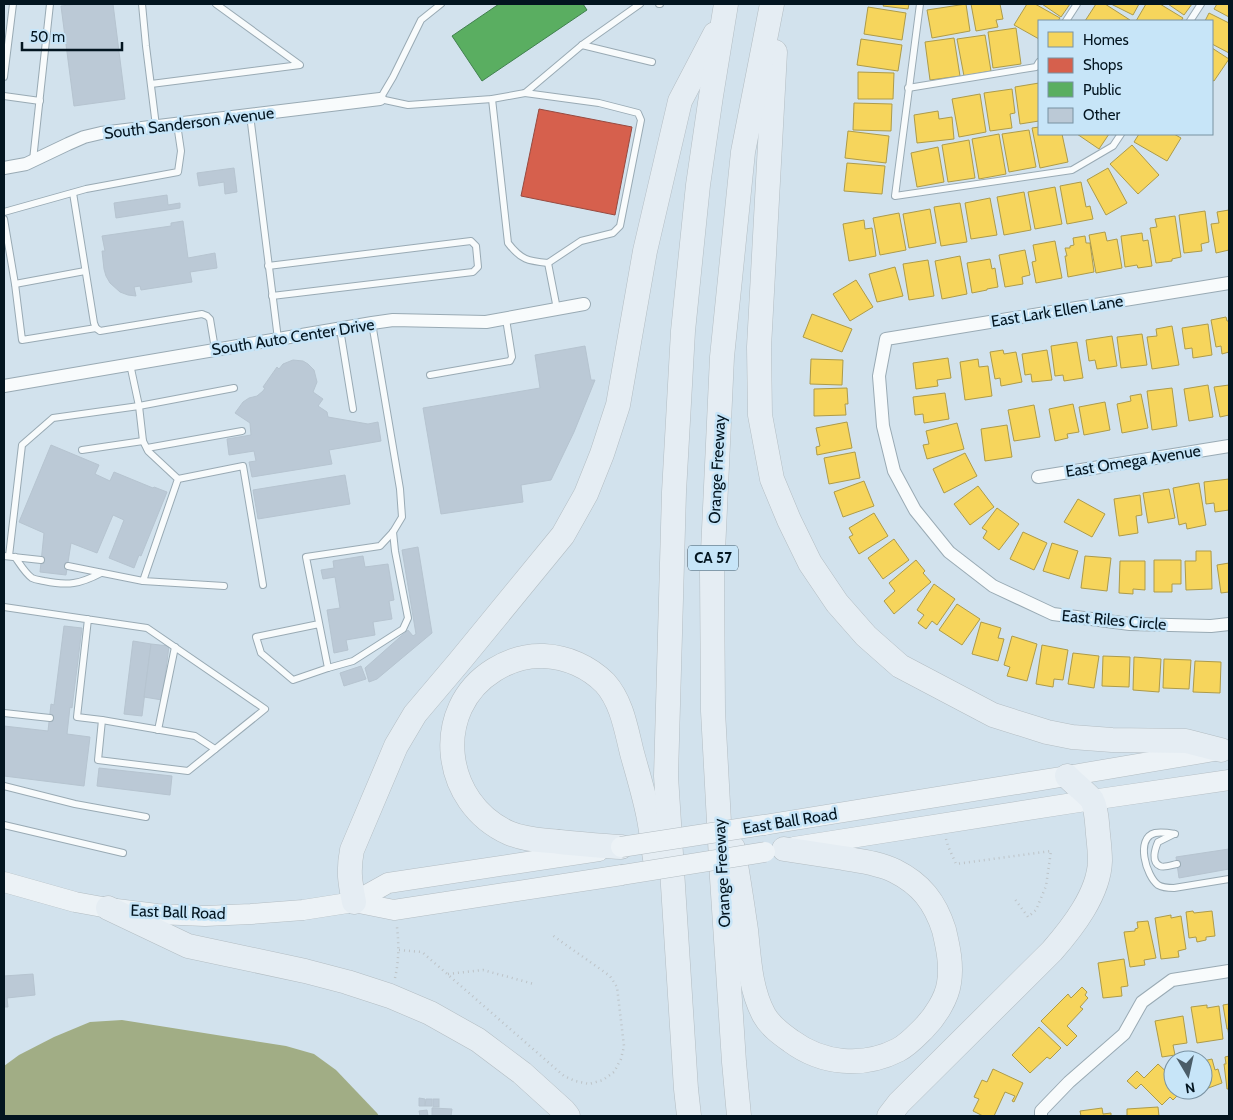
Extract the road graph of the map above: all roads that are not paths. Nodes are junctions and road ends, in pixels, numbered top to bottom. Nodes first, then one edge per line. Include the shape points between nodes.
1 (13, 4) edge
2 (50, 4) edge
3 (142, 4) edge
4 (216, 4) edge
5 (441, 4) edge
6 (640, 4) edge
7 (772, 4) edge
8 (778, 4) edge
9 (920, 4) edge
10 (1077, 4) edge
11 (1201, 4) edge
12 (726, 9) edge
13 (1067, 20) edge
14 (1191, 20) edge
15 (582, 44) junction
16 (652, 62) dead end
17 (1038, 64) edge
18 (4, 77) edge
19 (151, 84) junction
20 (908, 88) junction
21 (525, 92) junction
22 (4, 96) edge
23 (380, 99) junction
24 (492, 99) junction
25 (40, 101) junction
26 (250, 115) junction
27 (178, 124) junction
28 (156, 126) junction
29 (1120, 135) edge
30 (33, 162) junction
31 (4, 168) edge
32 (73, 193) junction
33 (4, 212) edge
34 (4, 219) edge
35 (548, 263) junction
36 (268, 266) junction
37 (85, 270) junction
38 (1229, 283) edge
39 (15, 284) junction
40 (272, 296) junction
41 (584, 304) dead end
42 (557, 309) junction
43 (506, 319) junction
44 (372, 323) junction
45 (96, 328) junction
46 (340, 329) junction
47 (278, 339) junction
48 (886, 339) joint
49 (214, 350) junction
50 (130, 364) junction
51 (430, 375) dead end
52 (4, 386) edge
53 (234, 388) dead end
54 (139, 406) junction
55 (352, 409) dead end
56 (242, 431) dead end
57 (143, 441) junction
58 (1229, 446) edge
59 (147, 448) junction
60 (82, 450) dead end
61 (1038, 477) dead end
62 (178, 479) junction
63 (393, 532) junction
64 (9, 556) edge
65 (41, 560) dead end
66 (68, 566) dead end
67 (101, 573) junction
68 (143, 581) junction
69 (263, 585) dead end
70 (224, 586) dead end
71 (4, 607) edge
72 (88, 619) junction
73 (319, 624) junction
74 (1229, 624) edge
75 (175, 647) junction
76 (328, 668) junction
77 (713, 711) junction
78 (4, 712) edge
79 (77, 717) junction
80 (50, 718) dead end
81 (69, 720) dead end
82 (102, 720) junction
83 (158, 730) junction
84 (215, 749) junction
85 (1225, 750) edge
86 (1067, 776) junction
87 (1229, 780) edge
88 (4, 786) edge
89 (1092, 800) junction
90 (146, 817) dead end
91 (4, 825) edge
92 (621, 848) junction
93 (774, 850) junction
94 (124, 853) dead end
95 (1177, 864) dead end
96 (1229, 879) edge
97 (4, 882) edge
98 (354, 902) junction
99 (108, 908) junction
100 (1229, 971) edge
101 (686, 1089) junction
102 (568, 1116) edge
103 (689, 1116) edge
104 (739, 1116) edge
105 (888, 1116) edge
106 (1040, 1116) edge

1 - 18 lane
2 - 25 lane
3 - 19 lane
4 - 19 lane via 300,65
5 - 23 lane via 421,20
6 - 15 lane
7 - 77 highway, Orange Freeway / CA 57 via 743,152 722,357 712,573
8 - 85 highway via 759,347 760,415 772,479 810,563 837,603 866,636 900,666 993,715 1072,737 1186,741
9 - 20 lane
10 - 13 lane
11 - 14 lane
12 - 98 highway via 680,102 646,251 618,405 589,486 563,535 415,714 396,746 352,850 349,864
12 - 101 highway, CA 57 via 696,204 683,331 674,492 666,776
15 - 16 lane
15 - 21 lane
17 - 20 lane via 1036,67
19 - 28 lane
20 - 29 lane via 895,196 1072,170 1113,146
21 - 24 lane
21 - 35 lane via 599,103 638,113 641,120 620,226 613,234 581,240
22 - 25 lane
23 - 24 lane via 408,106
23 - 26 street, South Sanderson Avenue
24 - 35 lane via 508,244 529,261
25 - 30 lane
26 - 27 street, South Sanderson Avenue
26 - 36 lane
27 - 28 street, South Sanderson Avenue
27 - 32 lane via 181,151 178,172
28 - 30 street, South Sanderson Avenue via 84,137
30 - 31 street, South Sanderson Avenue
32 - 33 lane
32 - 37 lane
34 - 39 lane
35 - 42 lane
36 - 40 lane
36 - 40 lane via 471,241 476,246 478,267 473,272
37 - 39 lane
37 - 45 lane
38 - 48 street, East Lark Ellen Lane
39 - 45 lane via 22,340
40 - 47 lane
41 - 42 street, South Auto Center Drive
42 - 43 street, South Auto Center Drive
43 - 44 street, South Auto Center Drive
43 - 51 lane via 510,361
44 - 46 street, South Auto Center Drive
44 - 63 lane via 400,489 402,517
45 - 49 lane via 100,331 202,314 210,319
46 - 47 street, South Auto Center Drive
46 - 55 lane
47 - 49 street, South Auto Center Drive
48 - 74 street, East Riles Circle via 879,376 882,426 894,471 915,510 949,552 993,586 1053,614 1130,624
49 - 50 street, South Auto Center Drive
50 - 52 street, South Auto Center Drive
50 - 54 lane
53 - 54 lane
54 - 57 lane
54 - 64 lane via 53,418 22,445
56 - 59 lane
57 - 59 lane
57 - 60 lane
58 - 61 street, East Omega Avenue
59 - 62 lane
62 - 68 lane
62 - 69 lane via 243,466
63 - 73 lane via 380,546 306,557
63 - 76 lane via 408,618 403,629 353,661
64 - 65 lane
64 - 67 lane via 33,578 59,584 75,583
66 - 67 lane
67 - 68 lane
68 - 70 lane
71 - 72 lane
72 - 75 lane via 148,628
72 - 79 lane
73 - 76 lane
73 - 76 lane via 256,637 261,653 293,680
75 - 83 lane
75 - 84 lane via 265,709
77 - 93 highway via 753,990 764,1016 777,1031 819,1057 842,1062 861,1061 899,1050 933,1018 949,984 947,943 929,897 914,882 893,870 867,862
77 - 104 highway, Orange Freeway / CA 57
78 - 80 lane
79 - 81 lane
79 - 82 lane
82 - 83 lane
82 - 84 lane via 98,760 188,771
83 - 84 lane via 195,736
85 - 86 main road, East Ball Road
86 - 89 highway
86 - 92 main road, East Ball Road, bridge
87 - 89 main road, East Ball Road
88 - 90 lane
89 - 93 main road, East Ball Road
89 - 105 highway via 1097,817 1100,862 1090,897 1080,915 1052,951
91 - 94 lane
92 - 98 main road, East Ball Road via 388,883
92 - 101 highway via 525,839 492,824 469,800 455,770 452,744 455,718 463,700 488,674 519,658 551,656 581,665 605,684 615,697 649,819
93 - 98 main road, East Ball Road, bridge via 394,910
95 - 96 lane via 1160,866 1154,857 1158,842 1175,834 1149,836 1145,842 1144,857 1159,886 1174,888
97 - 99 main road, East Ball Road
98 - 99 main road, East Ball Road via 304,910 205,916
99 - 102 highway via 188,946 347,982 430,1014 478,1040 522,1073
100 - 106 street via 1172,980 1142,1002 1124,1034 1069,1082
101 - 103 highway, CA 57

